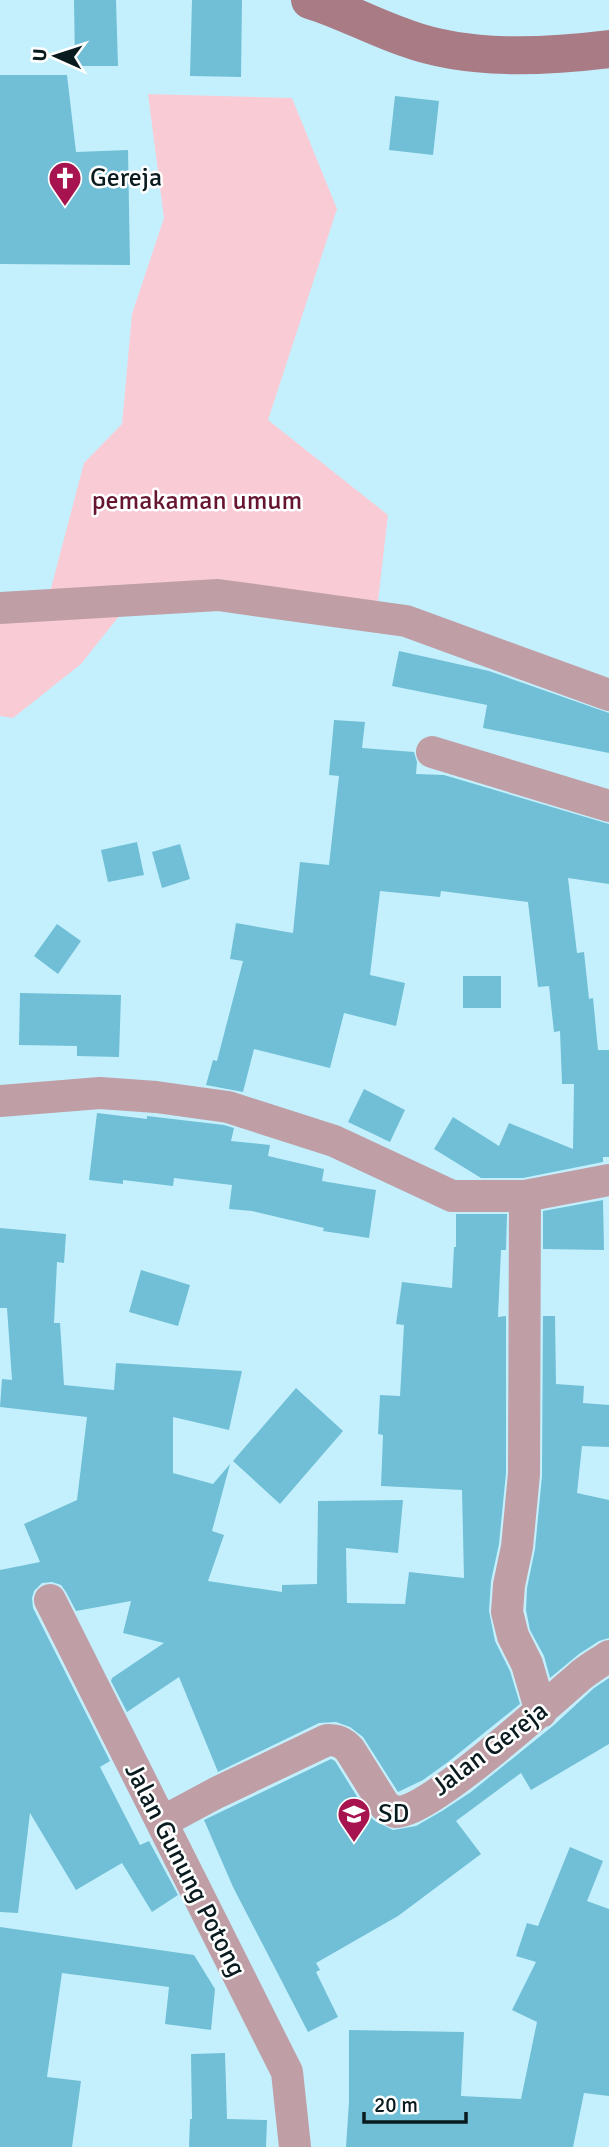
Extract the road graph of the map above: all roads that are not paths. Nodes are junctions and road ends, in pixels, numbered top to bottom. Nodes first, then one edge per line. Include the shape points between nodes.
1 (310, 0) edge
2 (609, 49) edge
3 (0, 608) edge
4 (609, 695) edge
5 (432, 752) dead end
6 (609, 806) edge
7 (0, 1101) edge
8 (609, 1180) edge
9 (525, 1196) junction
10 (50, 1600) dead end
11 (609, 1656) edge
12 (541, 1712) junction
13 (162, 1822) junction
14 (295, 2147) edge

1 - 2 street via 407,39 461,53
3 - 4 street via 218,595 392,619
5 - 6 street
7 - 9 street via 100,1093 228,1107 334,1141 452,1196
8 - 9 street
9 - 12 street via 524,1474 507,1612
10 - 13 street, Jalan Gunung Potong
11 - 12 street, Jalan Gereja
12 - 13 street, Jalan Gereja via 461,1776 406,1811 395,1812 385,1805 350,1750 335,1740
13 - 14 street, Jalan Gunung Potong via 286,2072

